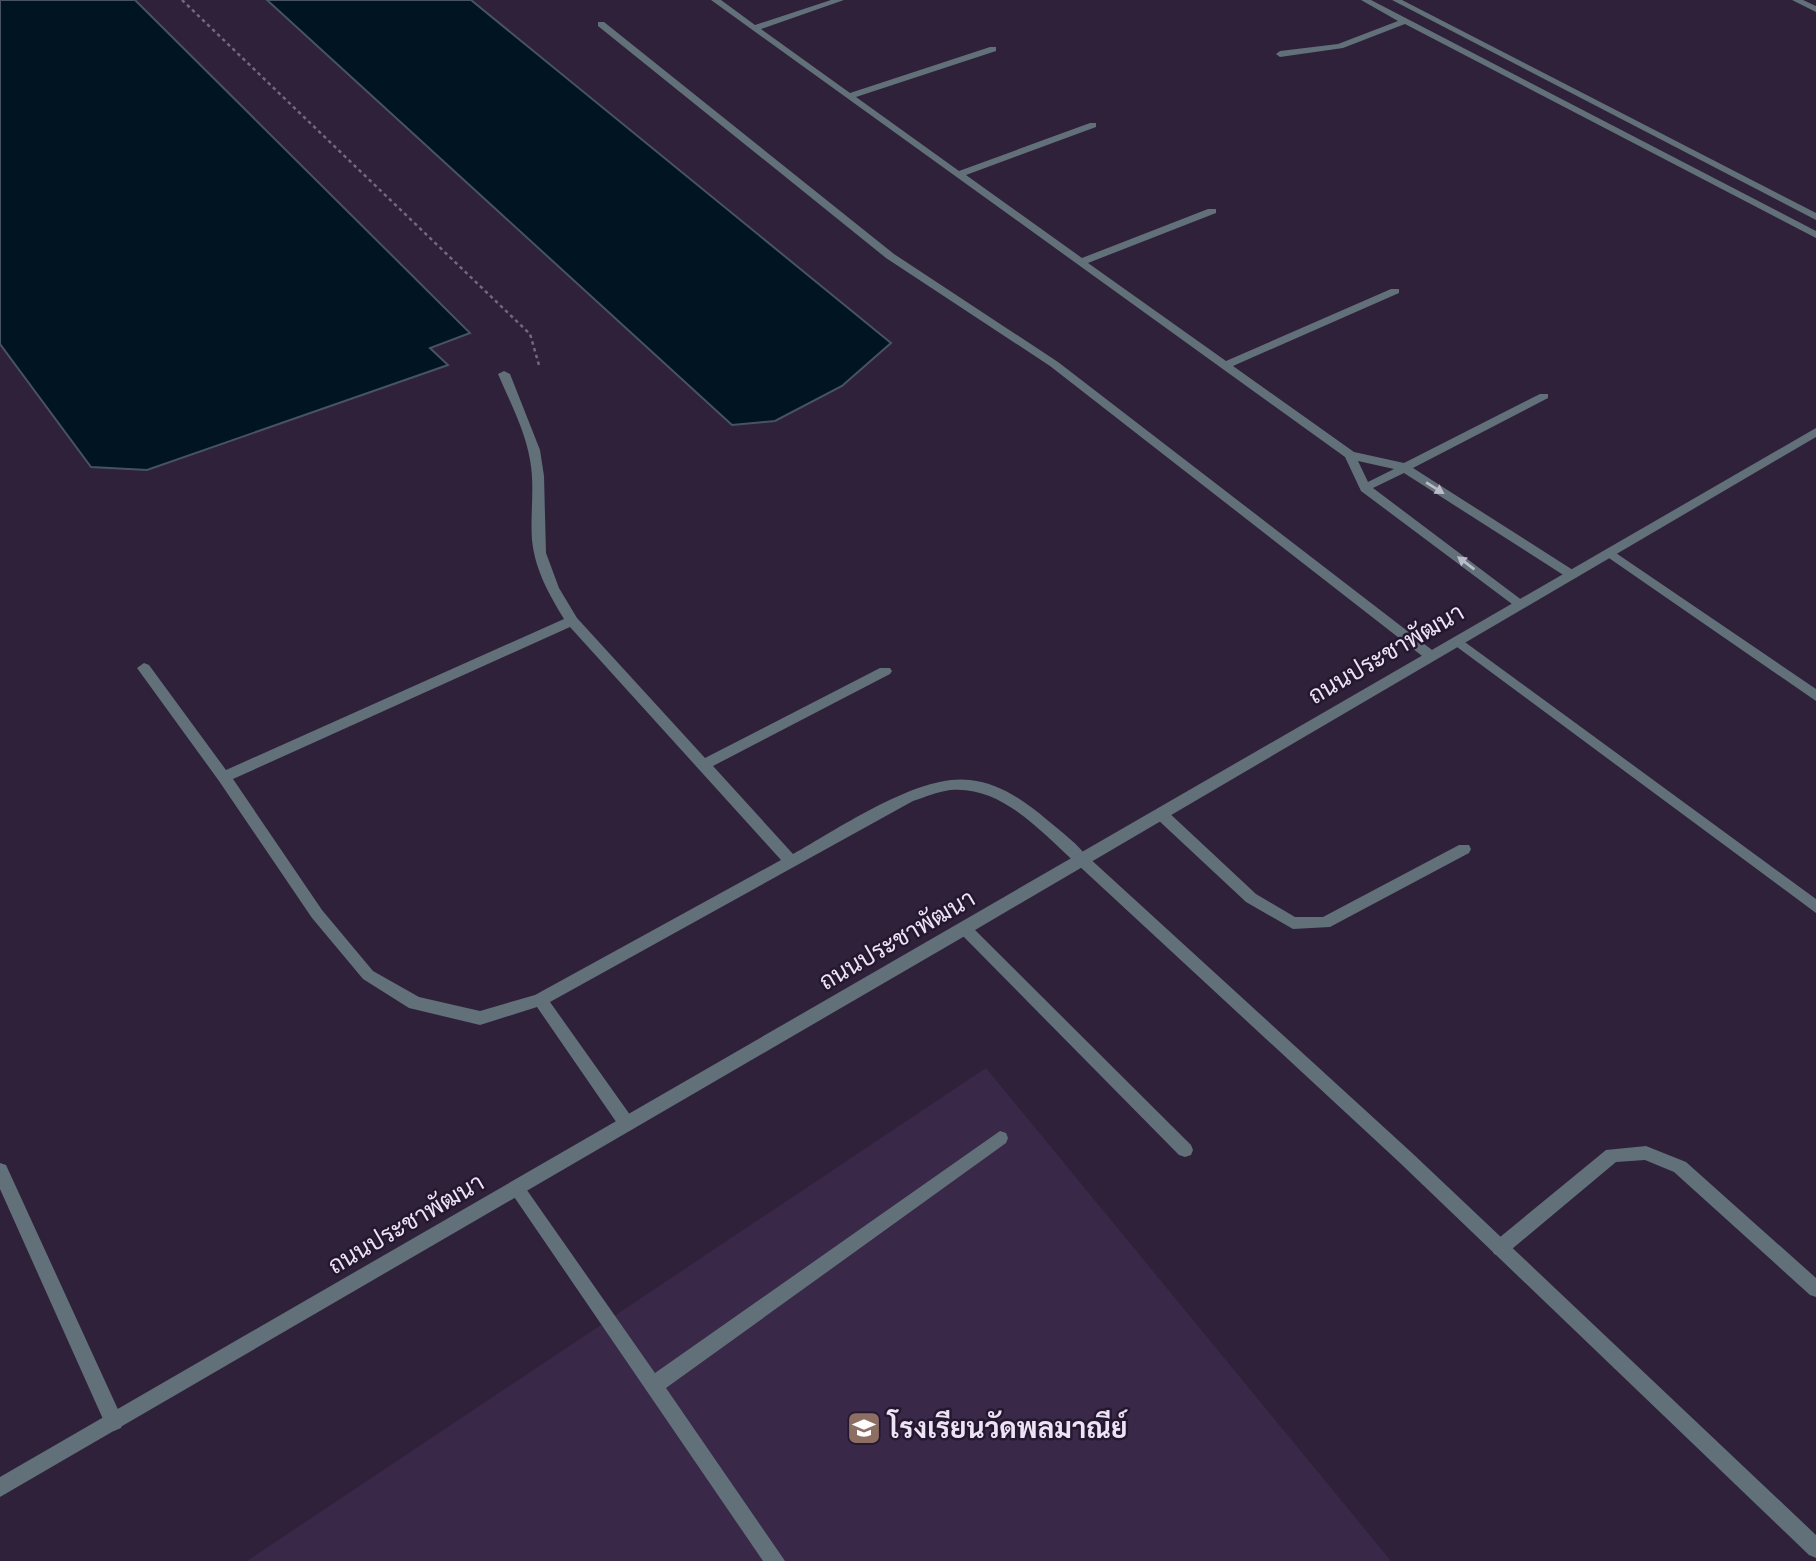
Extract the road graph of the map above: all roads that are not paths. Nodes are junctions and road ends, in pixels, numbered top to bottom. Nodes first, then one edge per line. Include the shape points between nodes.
1 (715, 0) edge
2 (840, 0) edge
3 (1365, 0) edge
4 (1396, 0) edge
5 (1796, 0) edge
6 (1816, 9) edge
7 (1406, 21) junction
8 (601, 24) dead end
9 (754, 28) junction
10 (993, 49) dead end
11 (1280, 54) dead end
12 (849, 96) junction
13 (1093, 125) dead end
14 (959, 174) junction
15 (1212, 211) dead end
16 (1816, 218) edge
17 (1816, 235) edge
18 (1080, 262) junction
19 (1395, 291) dead end
20 (1225, 365) junction
21 (505, 374) dead end
22 (1544, 396) dead end
23 (1816, 432) edge
24 (1350, 455) junction
25 (1403, 467) junction
26 (1365, 488) junction
27 (1610, 553) junction
28 (1572, 575) junction
29 (1521, 604) junction
30 (572, 621) junction
31 (1458, 641) junction
32 (1431, 656) junction
33 (144, 668) dead end
34 (885, 671) dead end
35 (1816, 696) edge
36 (703, 765) junction
37 (224, 777) junction
38 (1160, 814) junction
39 (1464, 849) dead end
40 (790, 860) junction
41 (1082, 860) junction
42 (1816, 906) edge
43 (965, 929) junction
44 (540, 1000) junction
45 (627, 1124) junction
46 (1000, 1138) dead end
47 (1185, 1150) dead end
48 (0, 1170) edge
49 (516, 1188) junction
50 (1500, 1248) junction
51 (1816, 1289) edge
52 (653, 1386) junction
53 (114, 1422) junction
54 (0, 1488) edge
55 (1816, 1548) edge
56 (775, 1561) edge

1 - 9 street
2 - 9 street
3 - 7 street
4 - 16 street
5 - 6 street
7 - 11 street via 1340,46
7 - 17 street
8 - 32 street via 890,256 1054,364
9 - 12 street
10 - 12 street
12 - 14 street
13 - 14 street
14 - 18 street
15 - 18 street
18 - 20 street
19 - 20 street
20 - 24 street
21 - 30 street via 534,451 540,555
22 - 25 street
23 - 27 street, ถนนประชาพัฒนา
24 - 25 street
24 - 26 street
25 - 26 street
25 -> 28 street
29 -> 26 street
27 - 28 street, ถนนประชาพัฒนา
27 - 35 street
28 - 29 street, ถนนประชาพัฒนา
29 - 31 street, ถนนประชาพัฒนา
30 - 36 street
30 - 37 street
31 - 32 street, ถนนประชาพัฒนา
31 - 42 street
32 - 38 street, ถนนประชาพัฒนา
33 - 37 street
34 - 36 street
36 - 40 street
37 - 44 street via 317,914 368,975 415,1003 480,1018
38 - 39 street via 1251,898 1293,923 1325,923
38 - 41 street, ถนนประชาพัฒนา
40 - 41 street via 908,797 950,785 990,789 1018,805
40 - 44 street
41 - 43 street, ถนนประชาพัฒนา
41 - 50 street
43 - 45 street, ถนนประชาพัฒนา
43 - 47 street
44 - 45 street
45 - 49 street, ถนนประชาพัฒนา
46 - 52 street
48 - 53 street
49 - 52 street
49 - 53 street, ถนนประชาพัฒนา
50 - 51 street via 1612,1155 1646,1153 1680,1167
50 - 55 street
52 - 56 street
53 - 54 street, ถนนประชาพัฒนา

